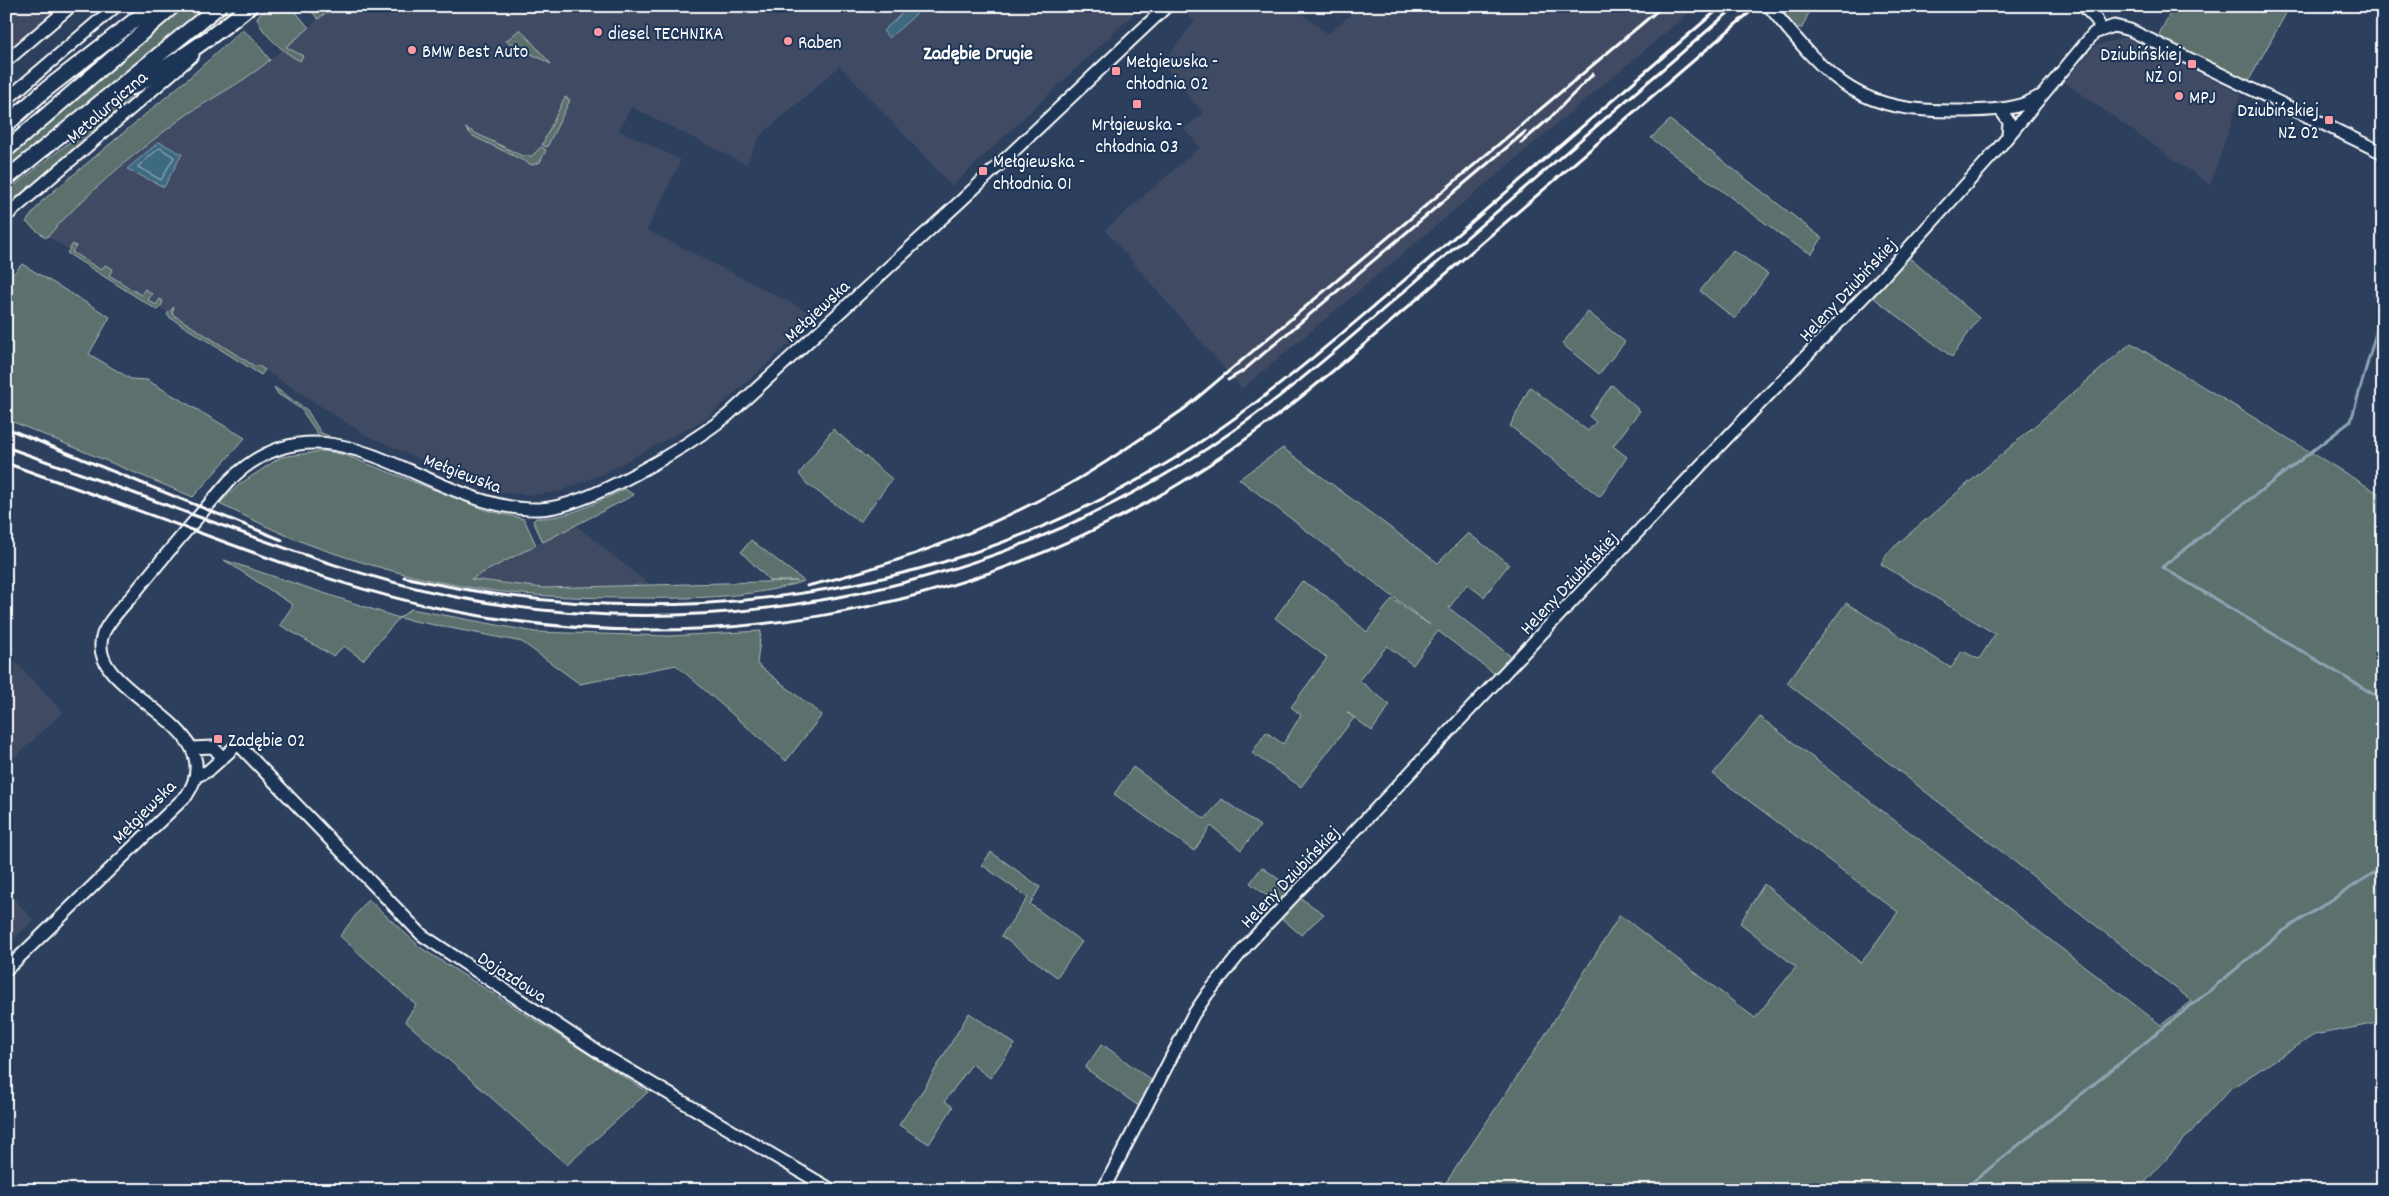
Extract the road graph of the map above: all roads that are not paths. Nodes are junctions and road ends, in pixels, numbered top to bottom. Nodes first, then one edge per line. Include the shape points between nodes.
1 (72, 6) edge
2 (116, 6) edge
3 (153, 6) edge
4 (174, 6) edge
5 (219, 6) edge
6 (250, 6) edge
7 (1167, 6) edge
8 (1769, 6) edge
9 (2083, 6) edge
10 (230, 23) junction
11 (2101, 29) junction
12 (6, 62) edge
13 (2040, 96) junction
14 (6, 100) edge
15 (93, 110) junction
16 (2000, 110) junction
17 (6, 125) edge
18 (2008, 136) junction
19 (6, 150) edge
20 (2383, 153) edge
21 (6, 179) edge
22 (6, 216) edge
23 (192, 748) junction
24 (222, 758) junction
25 (197, 776) junction
26 (6, 970) edge
27 (832, 1190) edge
28 (1103, 1190) edge

1 - 12 street
2 - 14 street
3 - 17 main road via 44,91
4 - 19 main road, Metalurgiczna
5 - 15 main road, Metalurgiczna
6 - 10 main road
7 - 23 street, Mełgiewska via 727,416 691,441 606,488 556,507 520,509 472,498 375,455 339,444 292,444 265,453 251,462 229,481 148,576 108,626 102,641 102,656 110,669
8 - 16 street via 1827,72 1873,101 1917,110
9 - 11 street
10 - 15 main road via 164,69
10 - 22 street, Metalurgiczna
11 - 13 street, Heleny Dziubińskiej via 2086,41
11 - 20 street via 2118,26 2130,30
13 - 16 street via 2022,105
13 - 18 street, Heleny Dziubińskiej
15 - 21 main road, Metalurgiczna
16 - 18 street via 2010,122
18 - 28 street, Heleny Dziubińskiej via 1878,282 1247,945 1195,1012
23 - 24 street via 212,747
23 - 25 street, Mełgiewska via 198,767
24 - 25 street
24 - 27 street, Dojazdowa via 238,744 364,878 442,951 600,1054
25 - 26 street, Mełgiewska via 187,795

